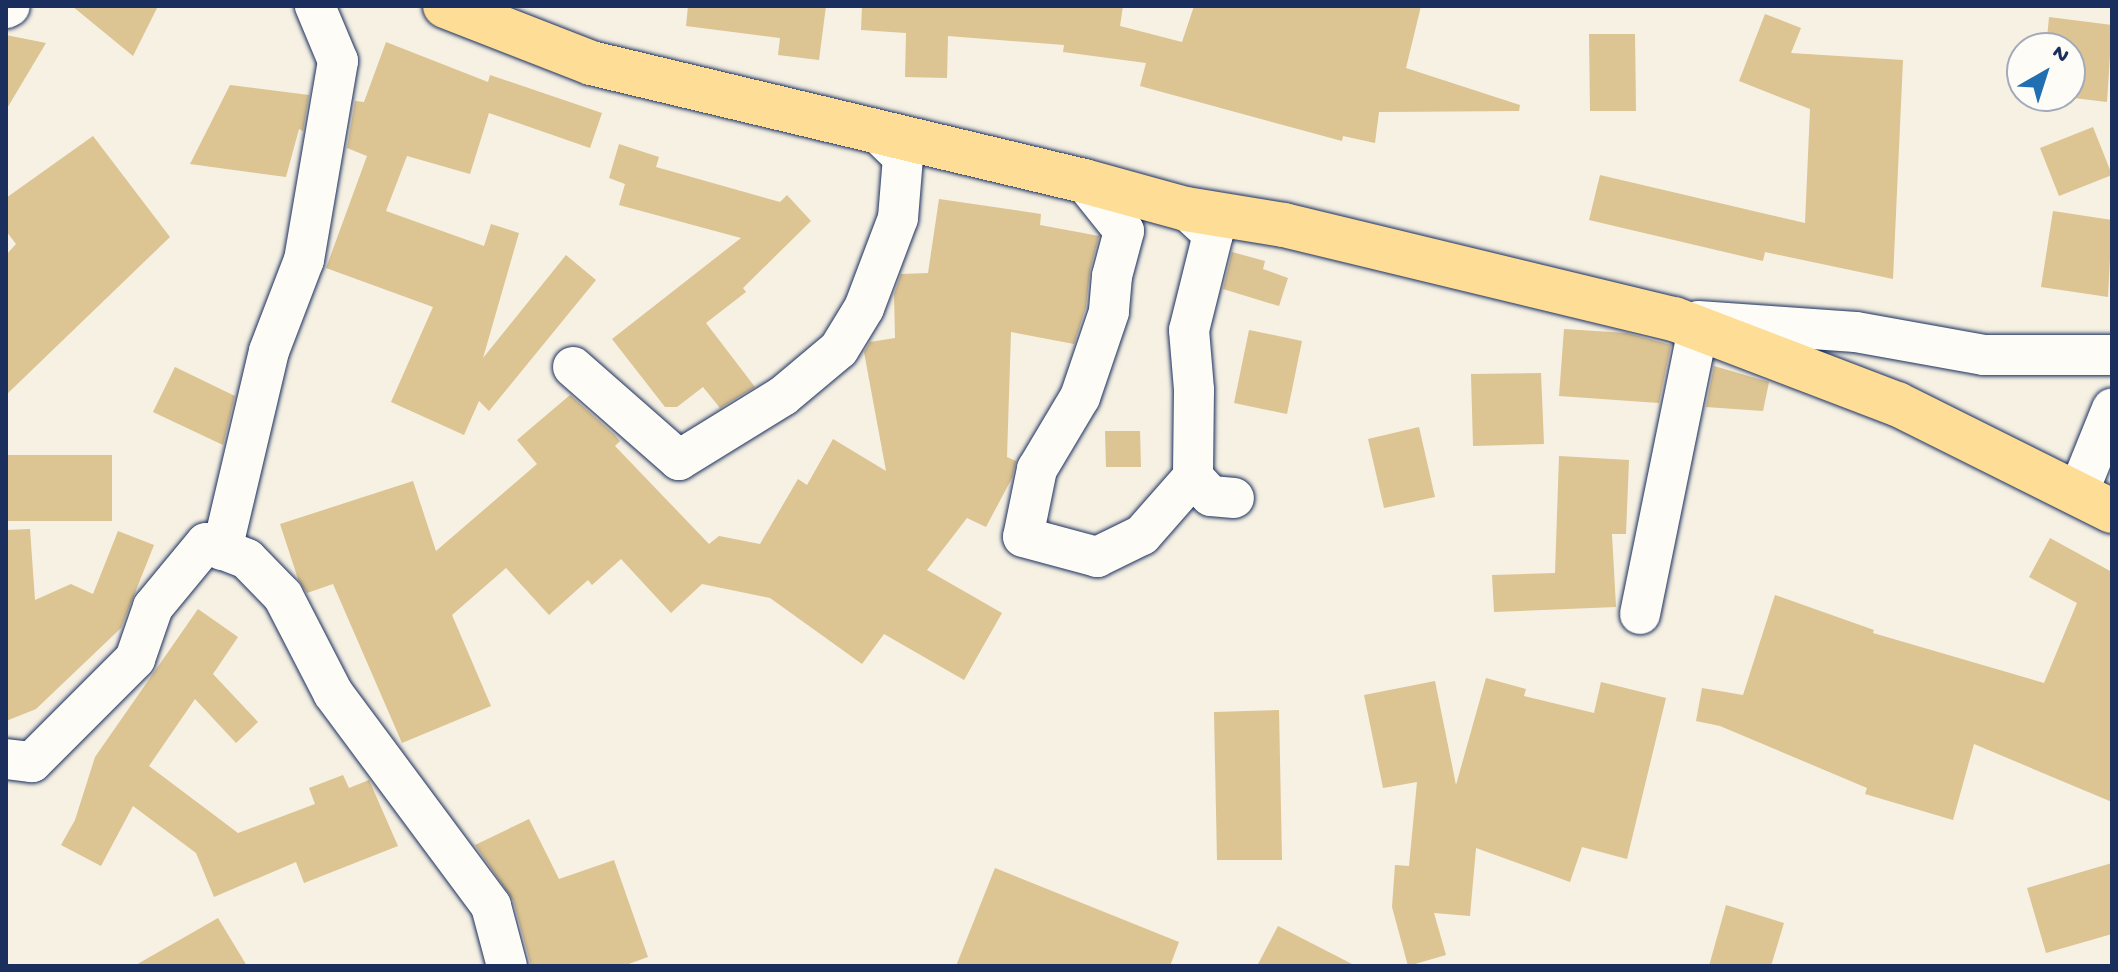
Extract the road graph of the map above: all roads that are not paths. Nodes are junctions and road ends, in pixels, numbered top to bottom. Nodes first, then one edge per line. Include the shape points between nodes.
1 (315, 6) edge
2 (445, 6) edge
3 (876, 131) junction
4 (1084, 181) junction
5 (1186, 209) junction
6 (1686, 324) junction
7 (2112, 355) edge
8 (573, 367) dead end
9 (2112, 409) edge
10 (1193, 477) junction
11 (1234, 498) dead end
12 (2095, 502) edge
13 (222, 550) junction
14 (1640, 614) dead end
15 (6, 759) edge
16 (507, 966) edge

1 - 13 street via 338,61 312,214 304,260 269,351
2 - 3 main road via 591,63
3 - 4 main road
3 - 8 street via 903,157 898,218 864,308 839,349 783,396 679,460
4 - 5 main road
4 - 10 street via 1124,231 1109,312 1080,397 1037,469 1023,537 1097,557 1142,535
5 - 6 main road via 1284,225
5 - 10 street via 1213,234 1189,330
6 - 7 street via 1856,332 1984,355
6 - 12 main road via 1897,404
6 - 14 street
9 - 12 street
10 - 11 street via 1211,496
13 - 15 street via 206,543 153,607 135,659 32,762
13 - 16 street via 247,559 283,596 333,693 491,906

